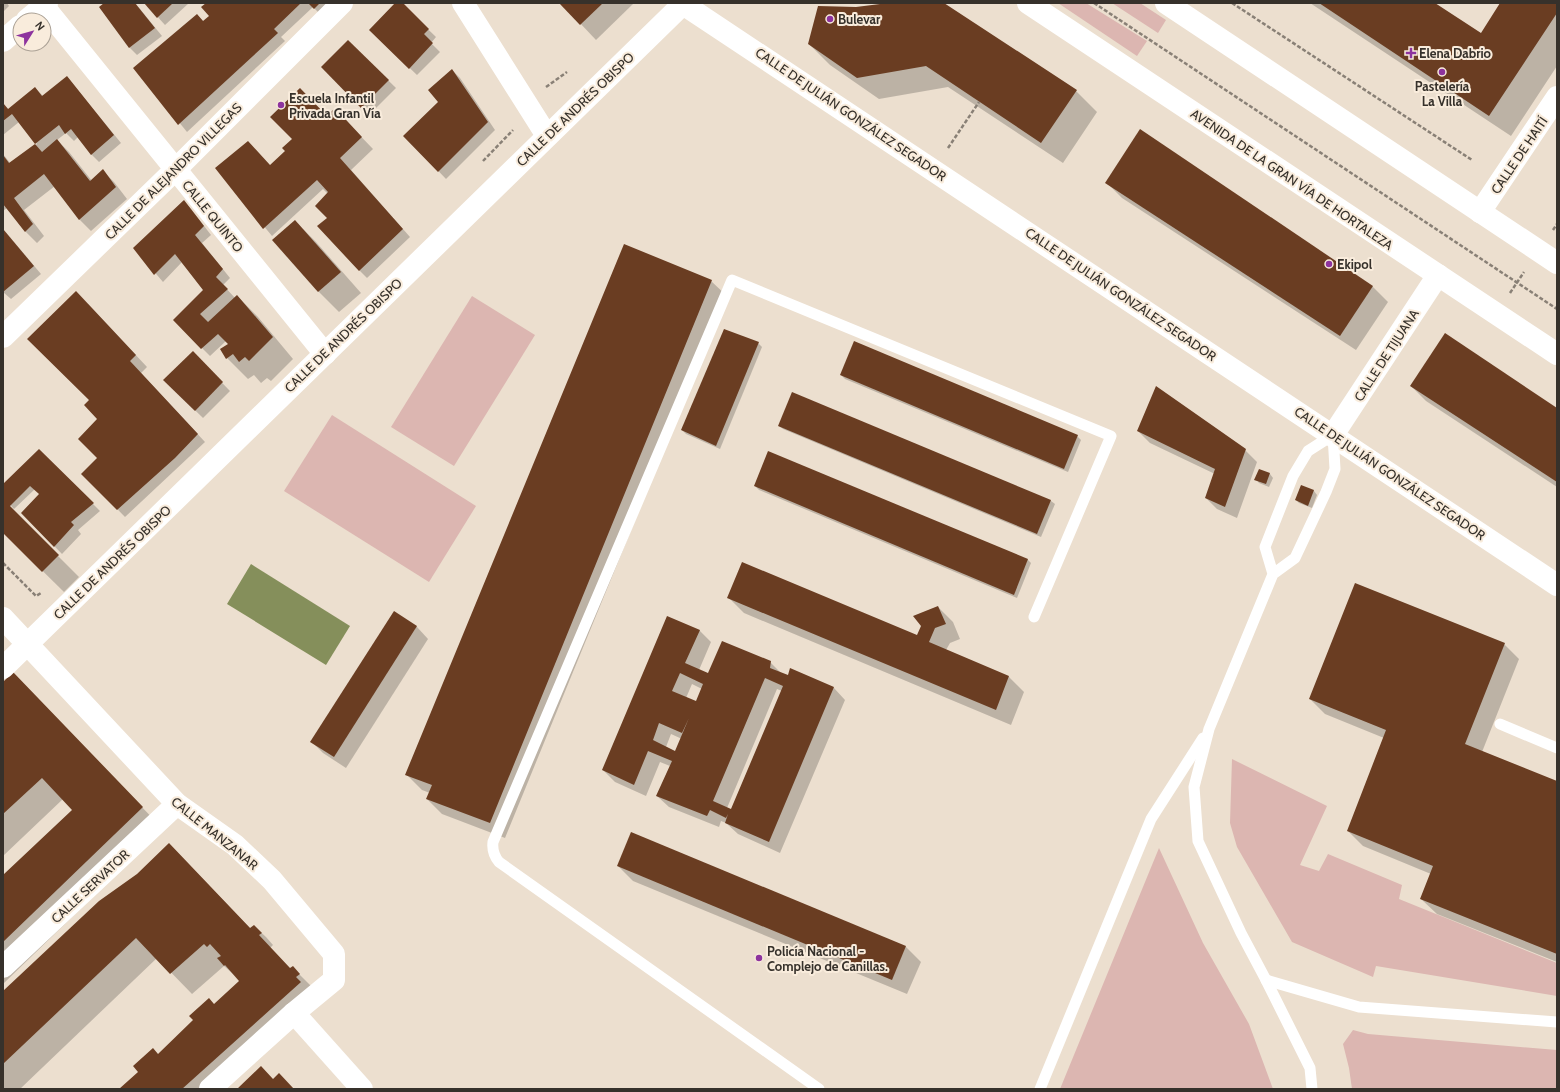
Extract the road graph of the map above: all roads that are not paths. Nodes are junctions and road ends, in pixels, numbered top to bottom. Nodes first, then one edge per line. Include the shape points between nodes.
1 (342, 3) edge
2 (463, 3) edge
3 (684, 3) edge
4 (1028, 3) edge
5 (1166, 3) edge
6 (44, 4) edge
7 (36, 12) edge
8 (12, 33) edge
9 (3, 41) edge
10 (1557, 97) edge
11 (547, 136) junction
12 (175, 170) junction
13 (1480, 212) junction
14 (1557, 263) edge
15 (1438, 275) junction
16 (3, 337) edge
17 (325, 354) junction
18 (1557, 354) edge
19 (1333, 435) junction
20 (1273, 574) junction
21 (1557, 585) edge
22 (1034, 617) dead end
23 (3, 618) edge
24 (28, 645) junction
25 (3, 668) edge
26 (1500, 724) dead end
27 (1209, 729) junction
28 (1557, 748) edge
29 (177, 804) junction
30 (3, 967) edge
31 (1266, 980) junction
32 (294, 1013) junction
33 (1557, 1022) edge
34 (210, 1089) edge
35 (362, 1089) edge
36 (819, 1089) edge
37 (1040, 1089) edge
38 (1312, 1089) edge

1 - 12 street, CALLE DE ALEJANDRO VILLEGAS
2 - 11 street
3 - 11 street, CALLE DE ANDRÉS OBISPO
3 - 19 street, CALLE DE JULIÁN GONZÁLEZ SEGADOR
4 - 15 street, AVENIDA DE LA GRAN VÍA DE HORTALEZA
5 - 13 street
6 - 7 street
6 - 12 street, CALLE QUINTO
8 - 9 street
10 - 13 street, CALLE DE HAITÍ
11 - 17 street, CALLE DE ANDRÉS OBISPO
12 - 16 street, CALLE DE ALEJANDRO VILLEGAS
12 - 17 street, CALLE QUINTO
13 - 14 street
15 - 18 street, AVENIDA DE LA GRAN VÍA DE HORTALEZA
15 - 19 street, CALLE DE TIJUANA
17 - 24 street, CALLE DE ANDRÉS OBISPO
19 - 20 lane via 1335,469 1326,492 1295,558
19 - 20 lane via 1308,451 1293,476 1265,547
19 - 21 street, CALLE DE JULIÁN GONZÁLEZ SEGADOR
20 - 27 lane
22 - 36 lane via 1111,436 732,280 492,842 492,850 499,862
23 - 24 street, CALLE MANZANAR
24 - 25 street, CALLE DE ANDRÉS OBISPO
24 - 29 street, CALLE MANZANAR
26 - 28 lane
27 - 31 lane via 1194,787 1198,841 1241,934
27 - 37 lane via 1151,819
29 - 30 street, CALLE SERVATOR
29 - 32 street, CALLE MANZANAR via 235,845 272,880 334,954 334,980
31 - 33 lane via 1359,1007
31 - 38 lane via 1310,1068
32 - 34 street
32 - 35 street

